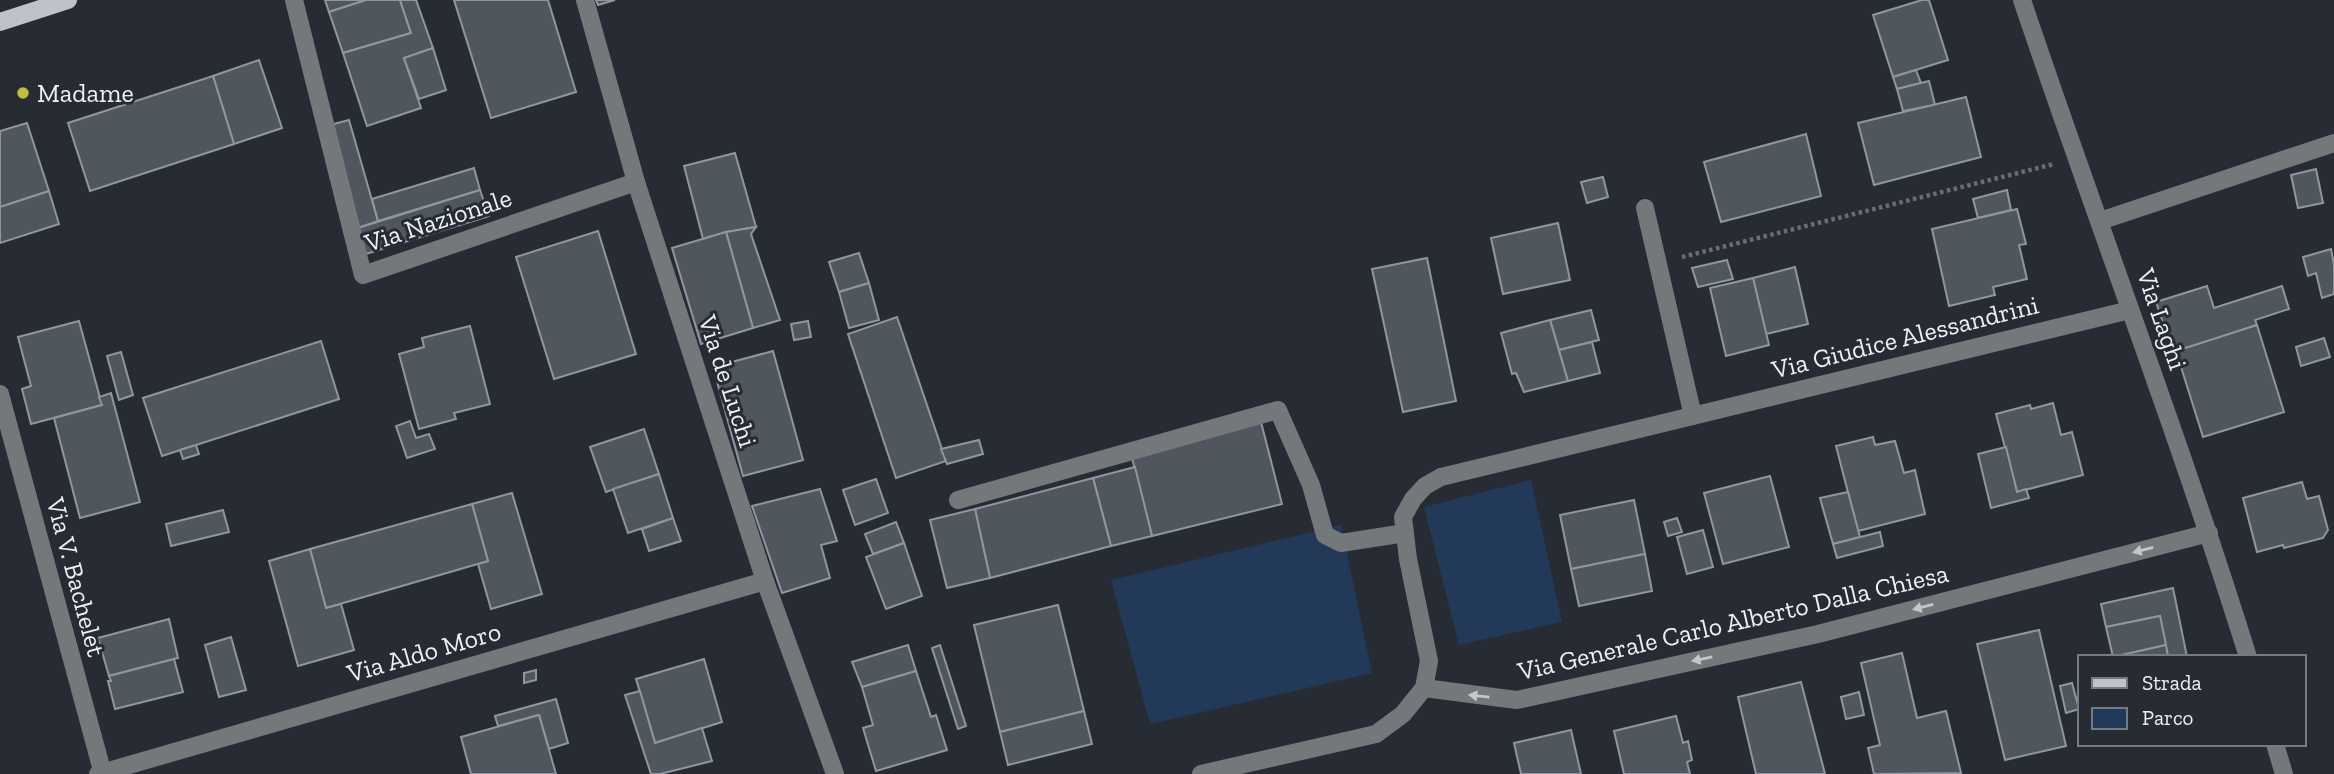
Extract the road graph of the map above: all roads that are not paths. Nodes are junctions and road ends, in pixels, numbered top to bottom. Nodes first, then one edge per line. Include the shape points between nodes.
1 (68, 0) edge
2 (294, 0) edge
3 (585, 0) edge
4 (2022, 0) edge
5 (0, 22) edge
6 (2334, 143) edge
7 (636, 182) junction
8 (1645, 208) dead end
9 (2100, 221) junction
10 (2130, 310) junction
11 (0, 394) edge
12 (1693, 416) junction
13 (958, 500) dead end
14 (1405, 533) junction
15 (2209, 533) junction
16 (765, 581) junction
17 (2247, 655) edge
18 (1424, 688) junction
19 (2276, 746) edge
20 (101, 774) edge
21 (835, 774) edge
22 (1201, 774) edge
23 (2284, 774) edge

1 - 5 main road
2 - 7 street, Via Nazionale via 363,275
3 - 7 street, Via de Luchi
4 - 9 street, Via Laghi
6 - 9 street
7 - 16 street, Via de Luchi
8 - 12 street
9 - 10 street, Via Laghi
10 - 12 street, Via Giudice Alessandrini
10 - 15 street, Via Laghi
11 - 20 street, Via V. Bachelet
12 - 14 street, Via Giudice Alessandrini via 1441,477 1413,499 1403,517
13 - 14 street via 1278,410 1311,485 1325,535 1341,543
14 - 18 street, Via Giudice Alessandrini via 1429,661
15 - 17 street, Via Laghi
15 -> 18 street, Via Generale Carlo Alberto Dalla Chiesa via 1818,634 1517,700
16 - 20 street, Via Aldo Moro
16 - 21 street, Via de Luchi
18 - 22 street via 1403,714 1376,734
19 - 23 street

